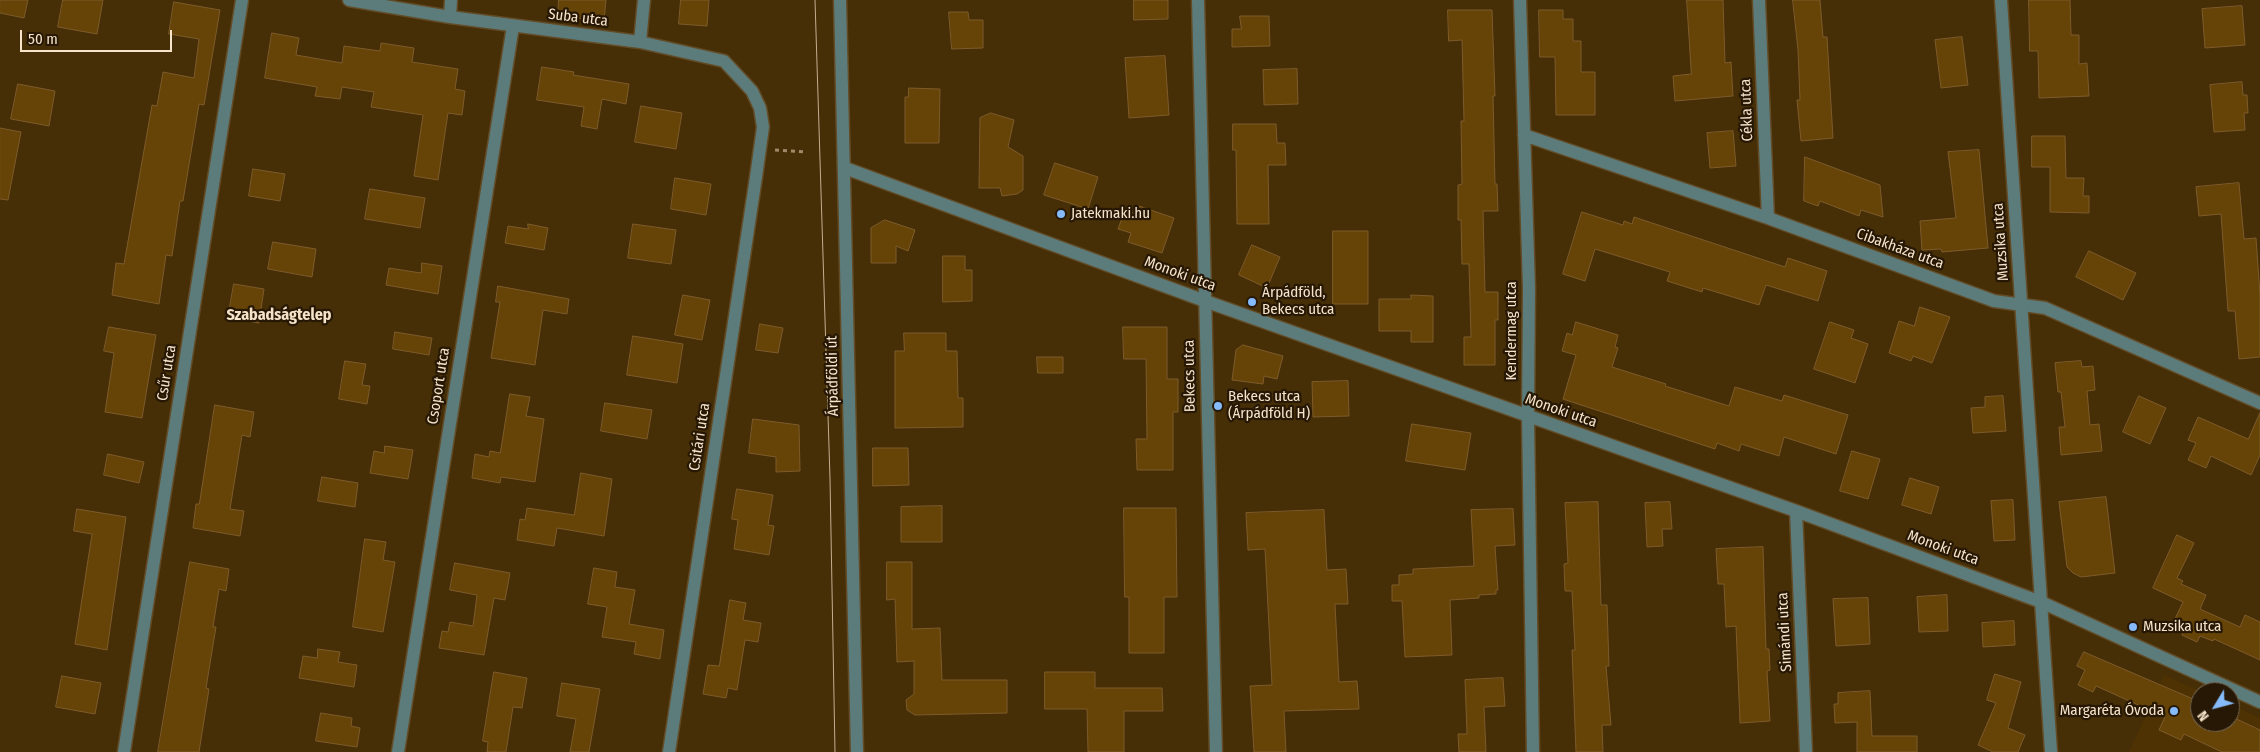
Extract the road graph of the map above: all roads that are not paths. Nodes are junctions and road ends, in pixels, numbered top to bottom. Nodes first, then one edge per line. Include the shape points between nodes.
1 (242, 0) edge
2 (349, 0) edge
3 (452, 0) edge
4 (644, 0) edge
5 (840, 0) edge
6 (1198, 0) edge
7 (1520, 0) edge
8 (1759, 0) edge
9 (2001, 0) edge
10 (450, 17) junction
11 (513, 26) junction
12 (640, 42) junction
13 (763, 127) joint
14 (1524, 135) junction
15 (845, 168) junction
16 (1768, 218) junction
17 (1205, 301) junction
18 (2022, 306) junction
19 (2260, 403) edge
20 (1528, 417) junction
21 (1796, 511) junction
22 (2041, 602) junction
23 (2260, 702) edge
24 (124, 752) edge
25 (398, 752) edge
26 (669, 752) edge
27 (857, 752) edge
28 (1216, 752) edge
29 (1532, 752) edge
30 (1806, 752) edge
31 (2052, 752) edge

1 - 24 street, Csűr utca
2 - 10 street, Suba utca
3 - 10 street
4 - 12 street
5 - 15 street, Árpádföldi út
6 - 17 street, Bekecs utca
7 - 14 street, Kendermag utca
8 - 16 street, Cékla utca
9 - 18 street, Muzsika utca
10 - 11 street, Suba utca
11 - 12 street, Suba utca
11 - 25 street, Csoport utca
12 - 13 street, Suba utca via 724,61 752,91 760,108
13 - 26 street, Csitári utca
14 - 16 street, Cibakháza utca
14 - 20 street, Kendermag utca via 1529,288
15 - 17 street, Monoki utca
15 - 27 street, Árpádföldi út
16 - 18 street, Cibakháza utca via 1994,301
17 - 20 street, Monoki utca
17 - 28 street, Bekecs utca
18 - 19 street, Cibakháza utca via 2045,308
18 - 22 street, Muzsika utca
20 - 21 street, Monoki utca
20 - 29 street, Kendermag utca
21 - 22 street, Monoki utca
21 - 30 street, Simándi utca
22 - 23 street, Monoki utca
22 - 31 street, Muzsika utca

